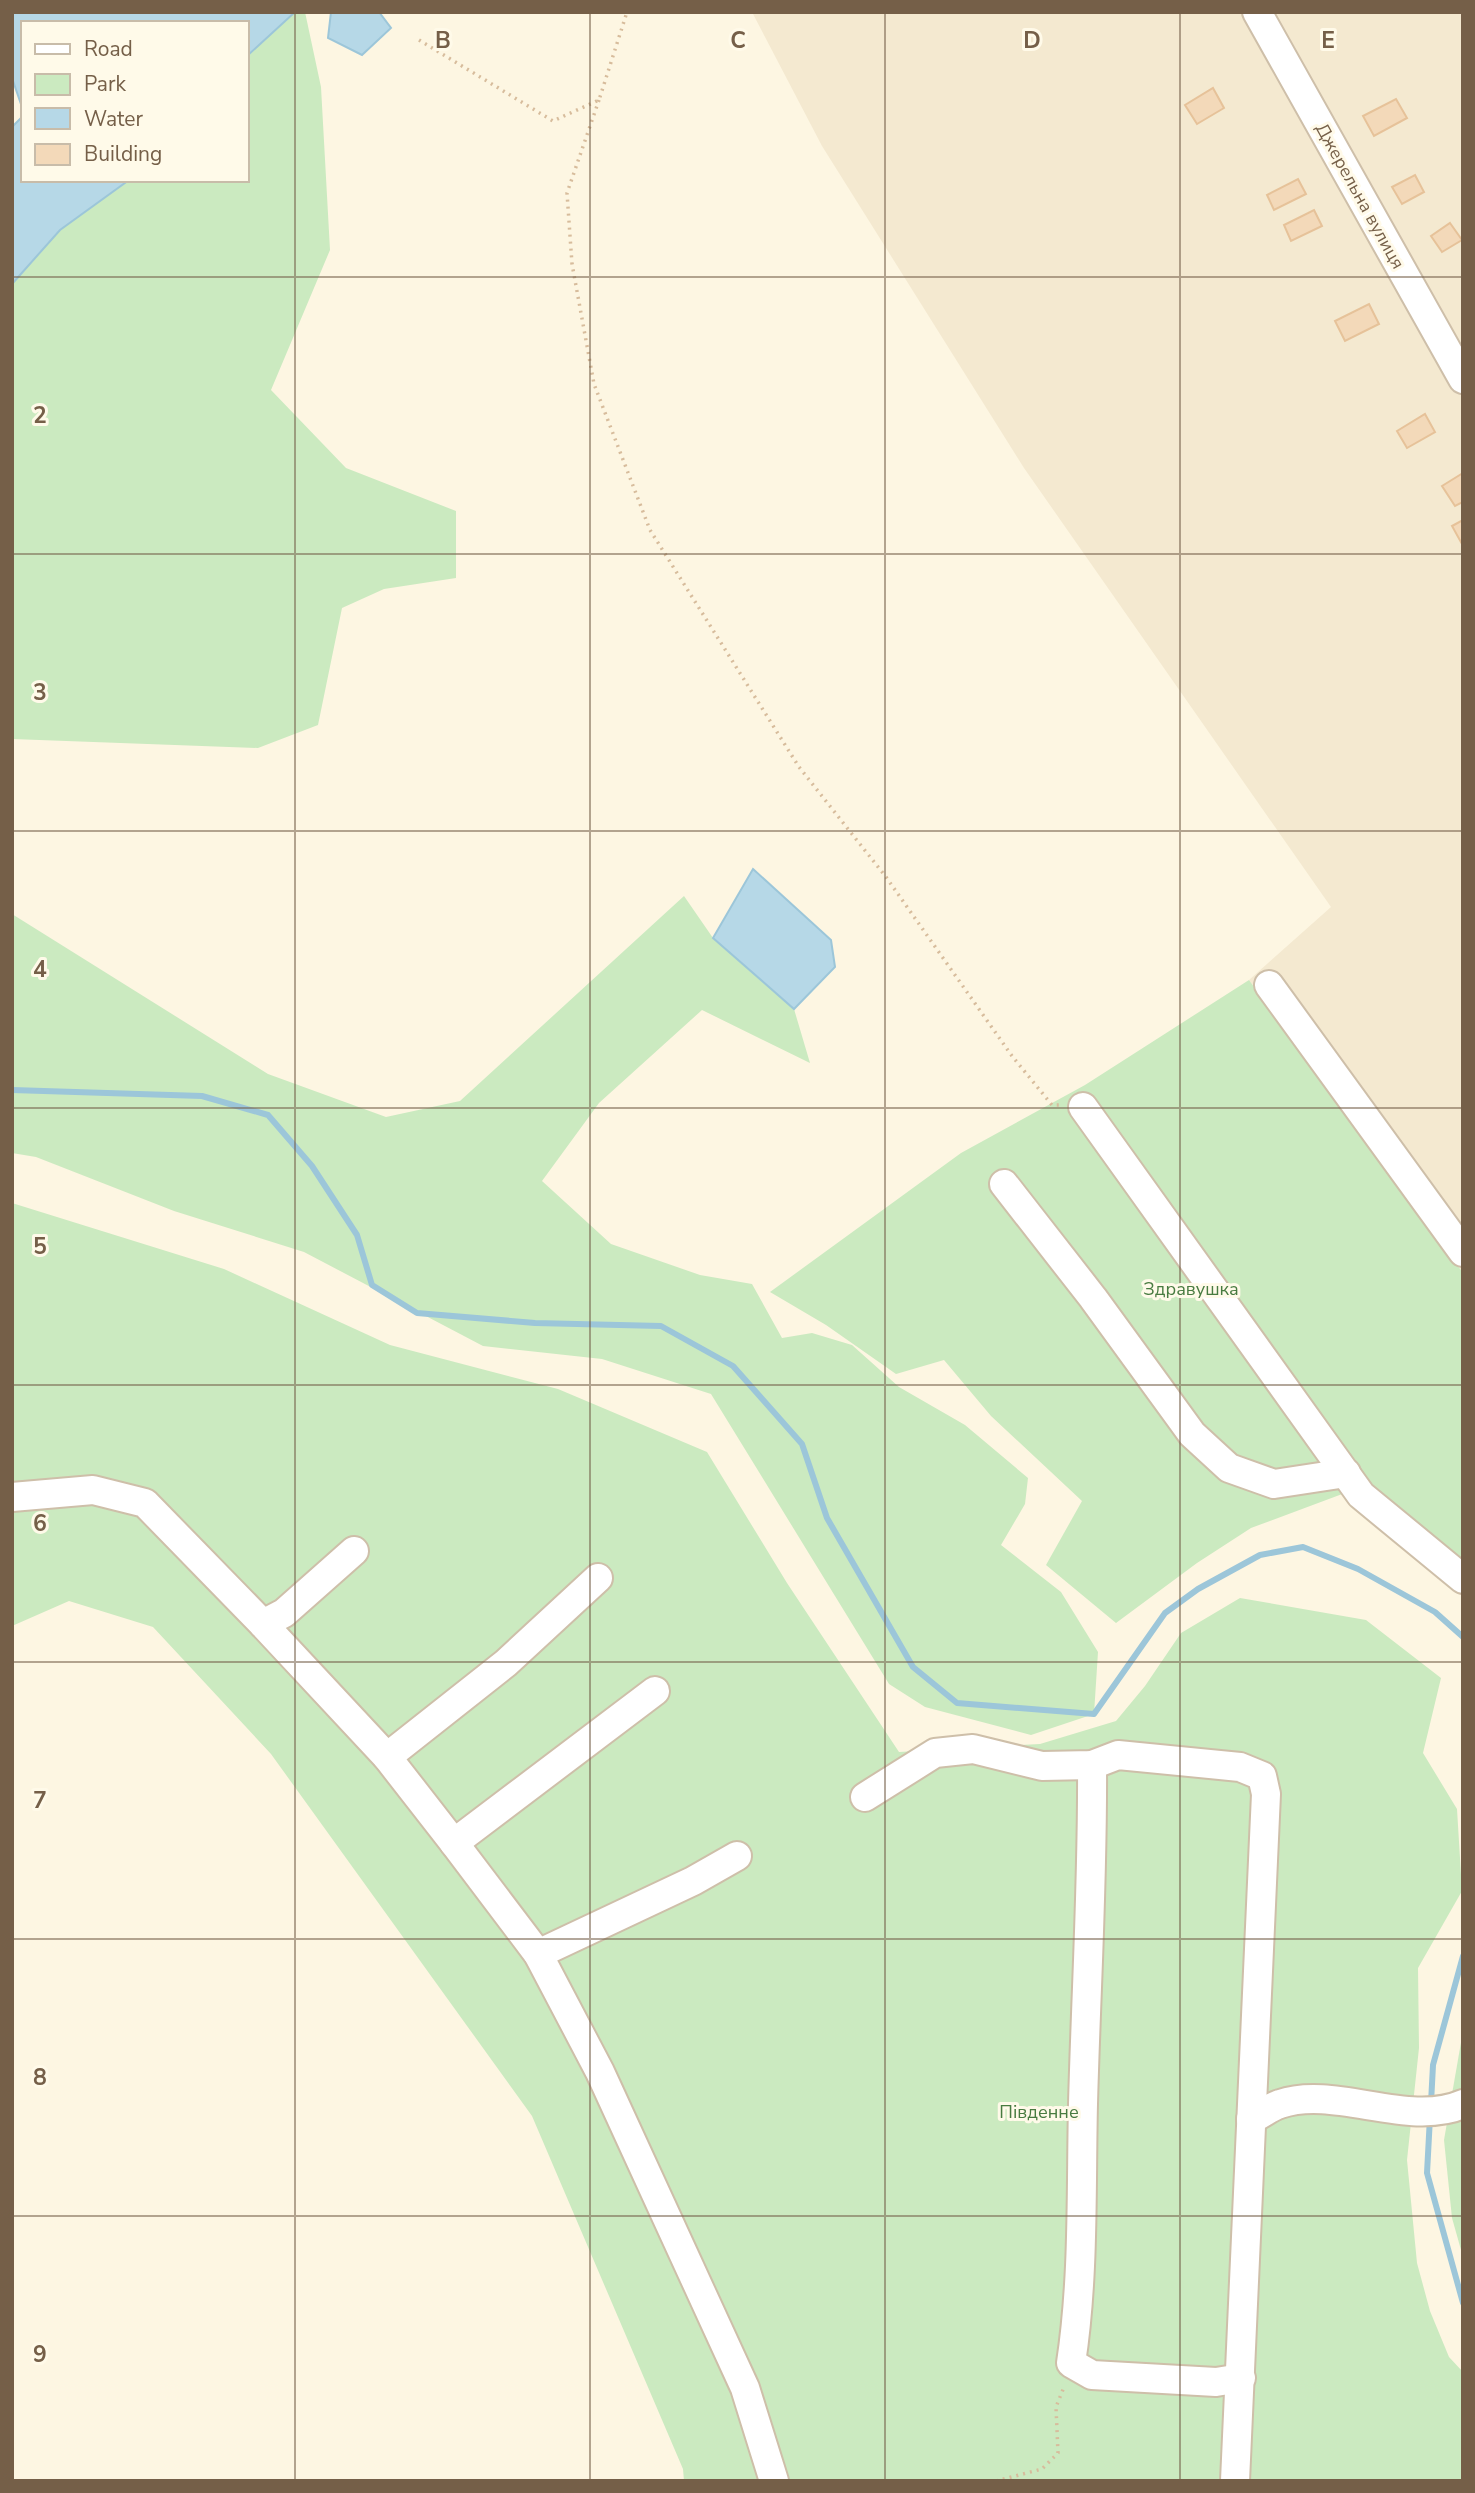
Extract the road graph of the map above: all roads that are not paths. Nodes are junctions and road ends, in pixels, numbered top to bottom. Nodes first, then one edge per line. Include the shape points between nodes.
1 (1257, 12) edge
2 (1463, 379) edge
3 (1269, 985) dead end
4 (1083, 1107) road end
5 (1004, 1184) dead end
6 (1463, 1252) edge
7 (1346, 1473) junction
8 (12, 1497) edge
9 (354, 1551) dead end
10 (598, 1578) dead end
11 (1463, 1579) edge
12 (263, 1624) junction
13 (655, 1691) dead end
14 (387, 1757) junction
15 (1092, 1765) junction
16 (865, 1797) dead end
17 (454, 1843) junction
18 (737, 1856) dead end
19 (538, 1954) junction
20 (1458, 2106) edge
21 (1251, 2119) junction
22 (1241, 2378) junction
23 (774, 2481) edge
24 (1235, 2481) edge

1 - 2 street, Джерельна вулиця
3 - 6 street
4 - 7 street
5 - 7 street via 1192,1434 1229,1468 1274,1484
7 - 11 street via 1361,1495
8 - 12 street via 93,1490 145,1503
9 - 12 street via 284,1613
10 - 14 street via 506,1663
12 - 14 street
13 - 17 street
14 - 17 street
15 - 16 street via 1042,1766 973,1749 935,1753
15 - 21 street via 1118,1755 1240,1767 1262,1776 1266,1794
15 - 22 street via 1082,2205 1071,2363 1092,2375 1216,2382
17 - 19 street
18 - 19 street
19 - 23 street via 666,2210 745,2388
20 - 21 street via 1404,2110 1319,2100 1281,2104
21 - 22 street
22 - 24 street

